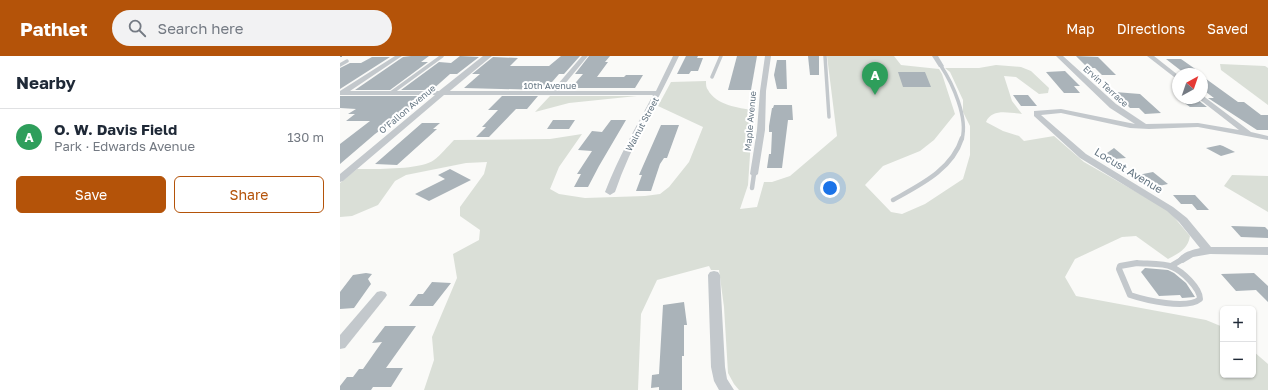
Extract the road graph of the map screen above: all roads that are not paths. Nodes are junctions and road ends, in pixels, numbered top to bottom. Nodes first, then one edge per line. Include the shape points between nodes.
1 (399, 56) edge
2 (442, 56) edge
3 (488, 56) edge
4 (585, 56) edge
5 (676, 56) edge
6 (721, 56) edge
7 (768, 56) edge
8 (825, 56) edge
9 (935, 56) edge
10 (1059, 56) edge
11 (1150, 56) edge
12 (346, 61) dead end
13 (340, 65) edge
14 (941, 66) joint
15 (1172, 73) edge
16 (712, 77) dead end
17 (341, 93) edge
18 (391, 93) junction
19 (442, 93) junction
20 (554, 93) junction
21 (658, 93) junction
22 (1208, 102) edge
23 (829, 117) dead end
24 (1144, 126) junction
25 (1249, 134) junction
26 (1268, 138) edge
27 (754, 174) joint
28 (340, 179) edge
29 (752, 188) dead end
30 (610, 192) dead end
31 (893, 200) dead end
32 (1208, 250) junction
33 (1268, 251) edge
34 (1183, 259) joint
35 (1171, 266) junction
36 (714, 275) dead end
37 (381, 295) dead end
38 (340, 344) edge
39 (727, 390) edge

1 - 17 street
2 - 18 lane
3 - 19 street, O’Fallon Avenue
4 - 20 street
5 - 21 street, Walnut Street
6 - 16 lane
7 - 27 street, Maple Avenue
8 - 23 lane
9 - 14 street
10 - 24 street, Ervin Terrace via 1113,106
11 - 15 street
12 - 13 lane
14 - 31 lane via 957,94 964,132 960,145 946,166 924,183
17 - 18 street, 10th Avenue
18 - 19 street, 10th Avenue
19 - 20 street, 10th Avenue
19 - 28 street, O’Fallon Avenue
20 - 21 street, 10th Avenue
21 - 30 street, Walnut Street via 616,175
22 - 25 street
24 - 25 street via 1198,125
24 - 32 street, Locust Avenue via 1130,126 1061,112 1038,113 1038,116 1082,156 1170,209 1183,220
25 - 26 street
27 - 29 lane, Maple Avenue
32 - 33 street
32 - 34 street via 1195,252
34 - 35 lane
35 - 35 lane via 1191,281 1200,296 1198,301 1176,303 1138,299 1130,295 1119,269 1120,266 1137,263
36 - 39 street via 718,367 721,381
37 - 38 street

